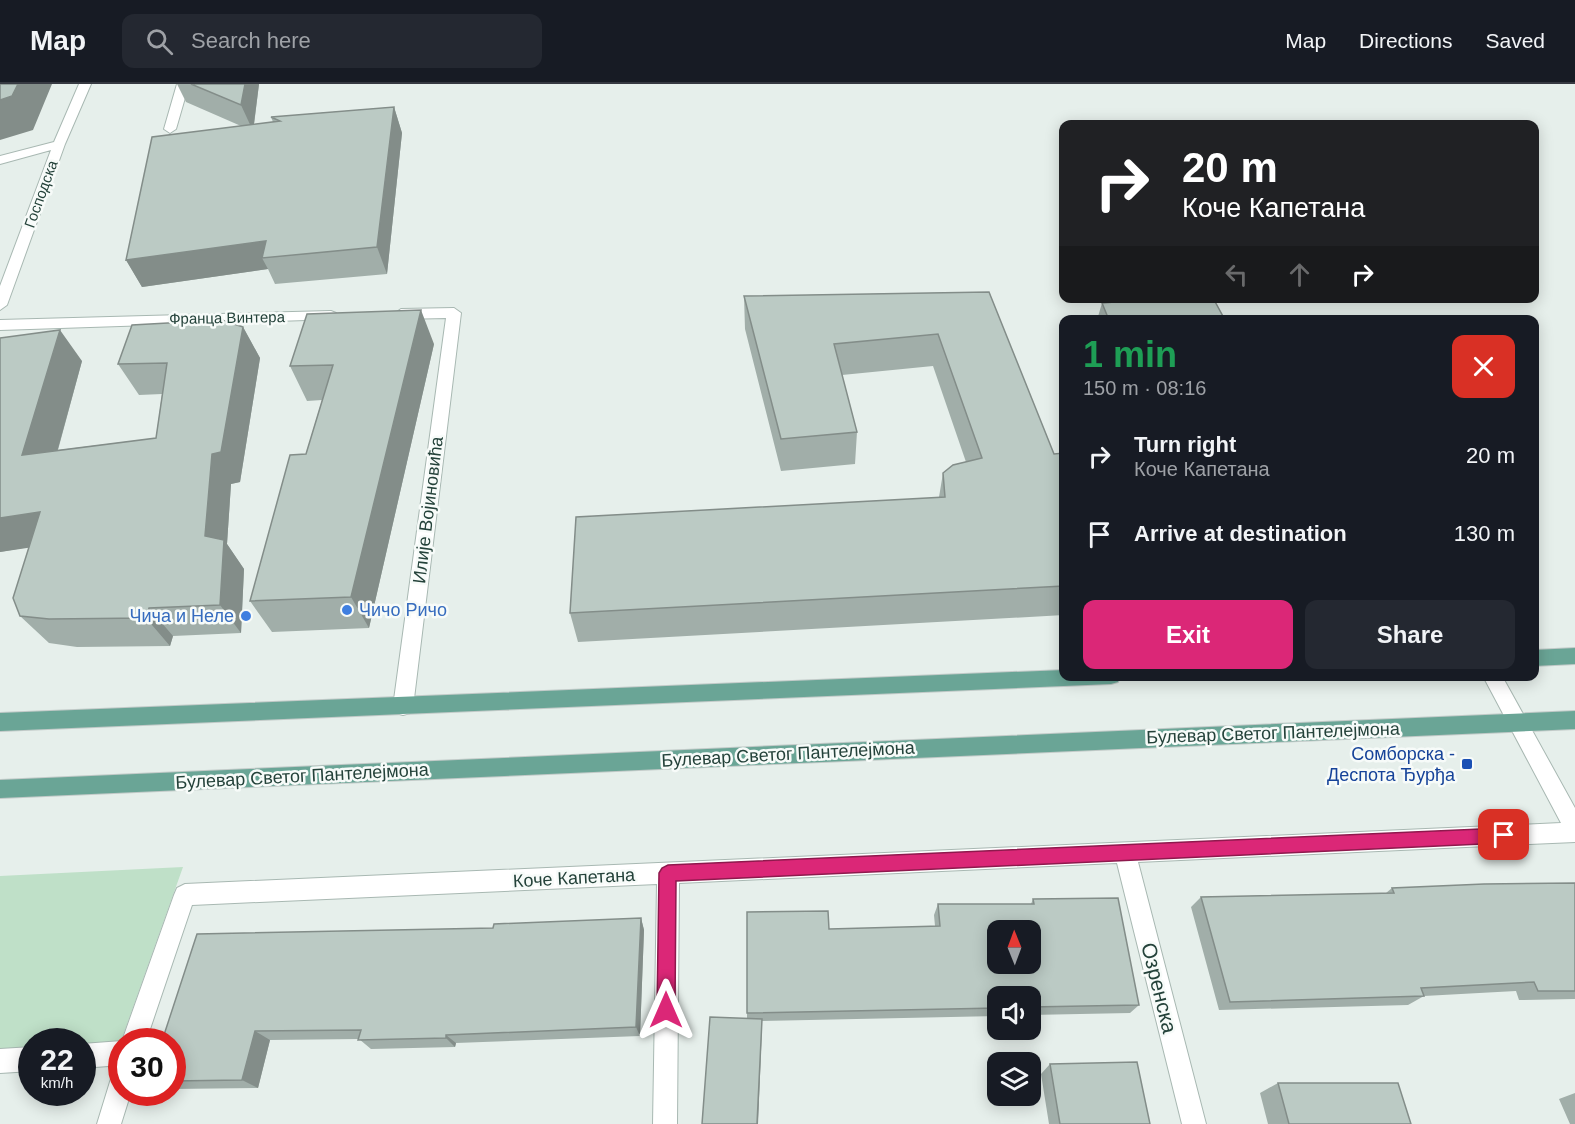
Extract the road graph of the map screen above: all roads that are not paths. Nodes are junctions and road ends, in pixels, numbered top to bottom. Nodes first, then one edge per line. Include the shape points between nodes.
1 (85, 84) edge
2 (183, 84) edge
3 (170, 129) dead end
4 (59, 144) junction
5 (0, 160) edge
6 (0, 305) edge
7 (349, 315) edge
8 (384, 315) edge
9 (0, 325) edge
10 (1575, 656) edge
11 (1539, 658) edge
12 (1059, 678) edge
13 (1495, 681) edge
14 (403, 707) junction
15 (1575, 720) edge
16 (0, 722) edge
17 (1516, 723) junction
18 (0, 789) edge
19 (1575, 830) edge
20 (1125, 852) junction
21 (668, 873) junction
22 (139, 1028) edge
23 (18, 1060) edge
24 (0, 1061) edge
25 (114, 1106) edge
26 (109, 1124) edge
27 (665, 1124) edge
28 (1194, 1124) edge

1 - 4 street, Господска
2 - 3 street
4 - 5 street
4 - 6 street, Господска
7 - 9 street, Франца Винтера
8 - 14 street, Илије Војиновића via 454,313
10 - 11 main road
12 - 14 main road
13 - 17 street
14 - 16 main road
15 - 17 main road, Булевар Светог Пантелејмона
17 - 18 main road, Булевар Светог Пантелејмона
17 - 19 street
19 - 20 street, Коче Капетана
20 - 21 street, Коче Капетана
20 - 28 street, Озренска
21 - 22 street, Коче Капетана via 185,895
21 - 27 street
23 - 24 street
25 - 26 street

